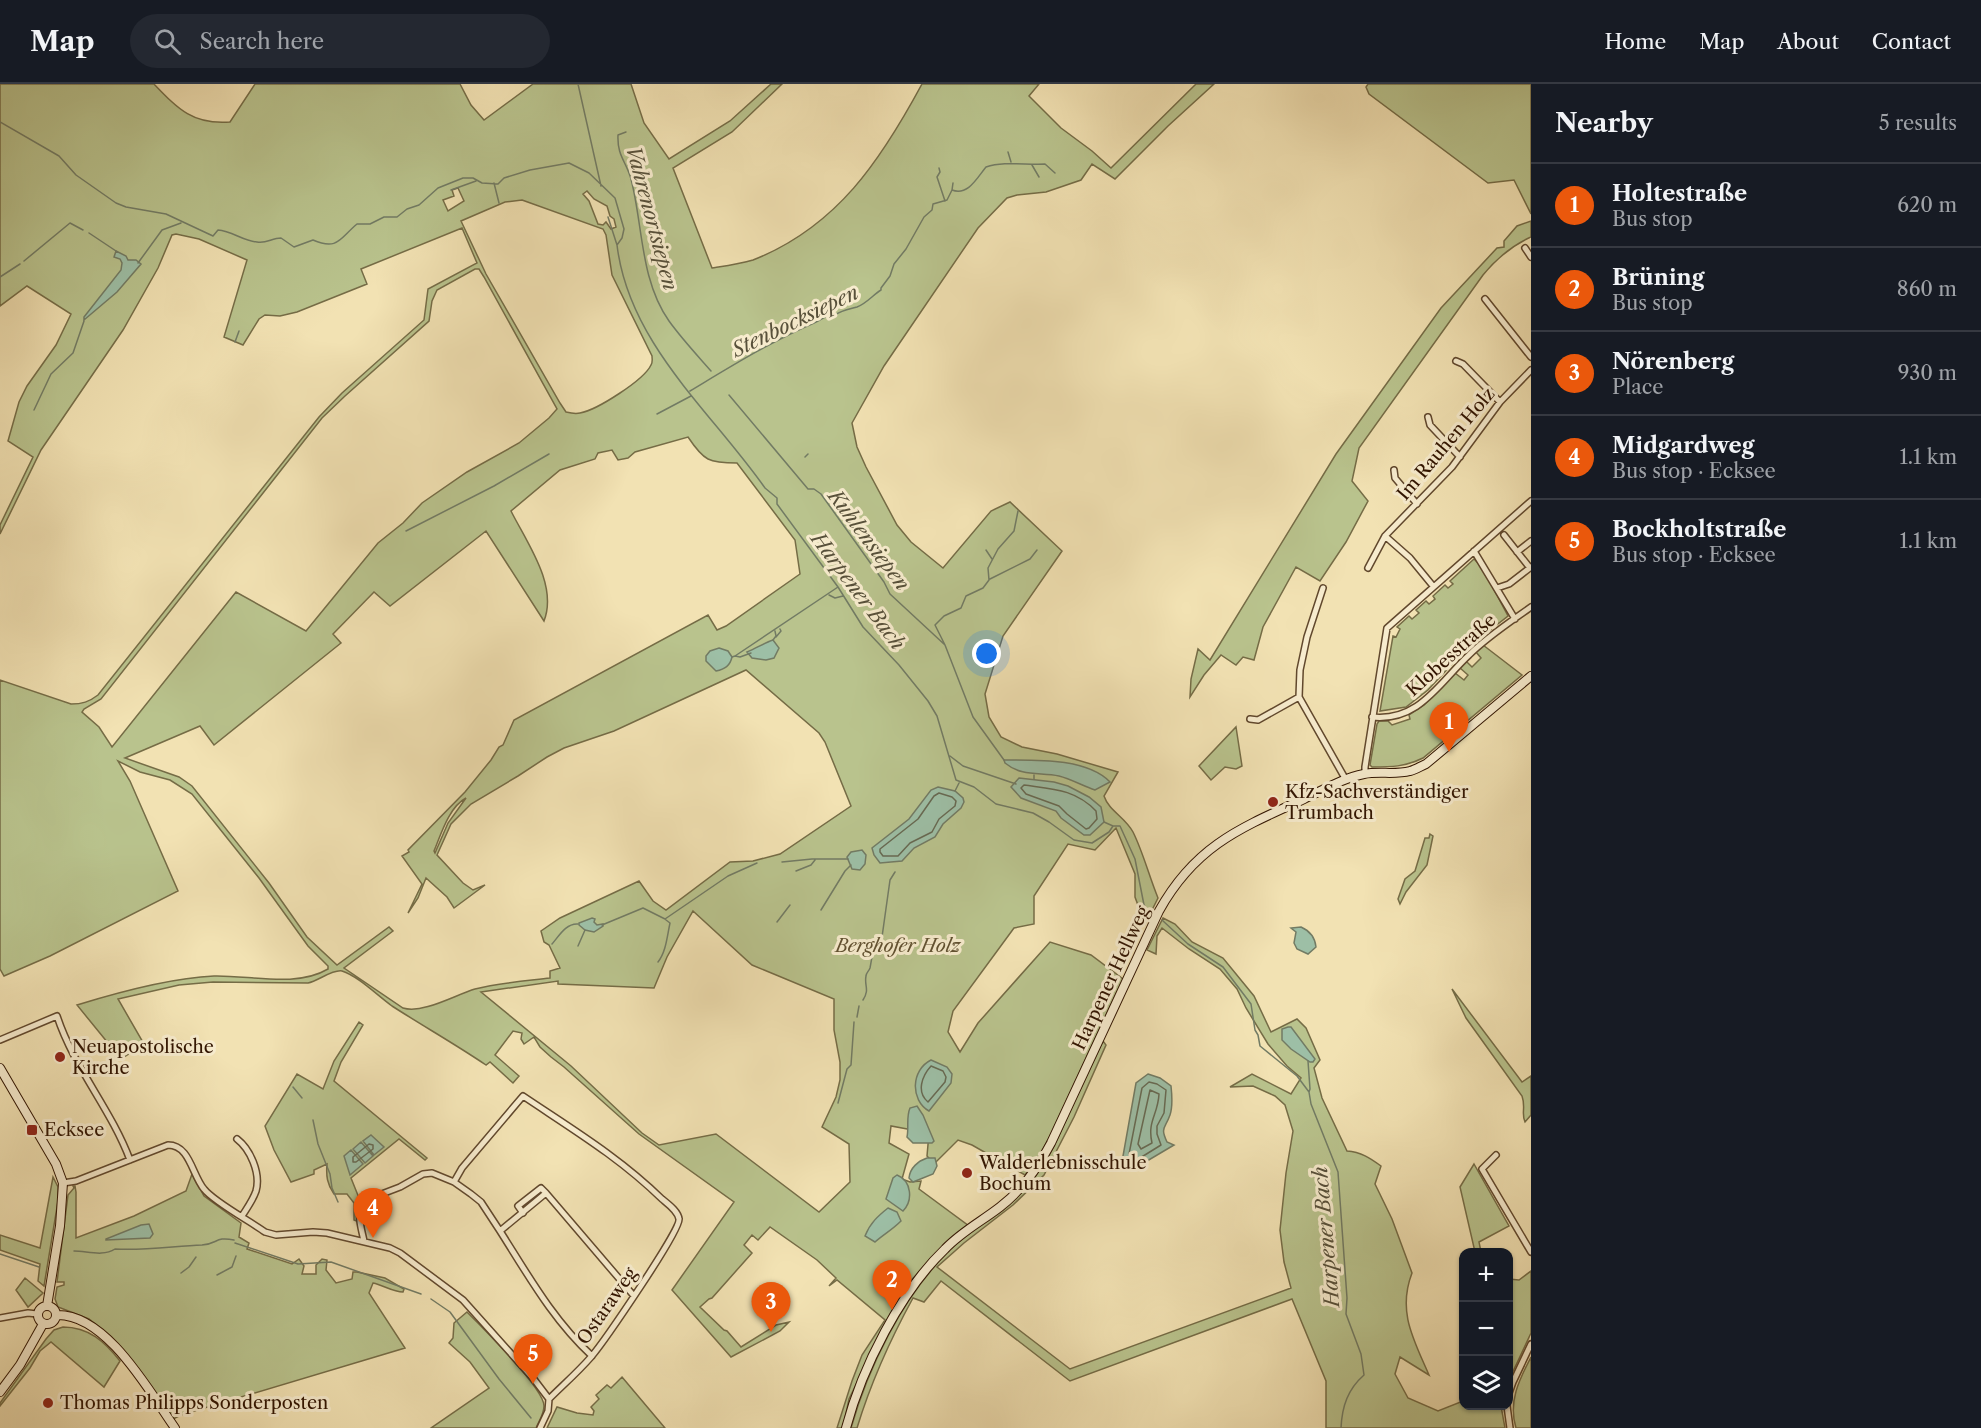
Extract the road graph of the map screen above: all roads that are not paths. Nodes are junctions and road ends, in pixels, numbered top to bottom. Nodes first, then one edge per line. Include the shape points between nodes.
1 (1525, 248) dead end
2 (1531, 256) edge
3 (1485, 299) dead end
4 (1531, 357) edge
5 (1456, 361) dead end
6 (1531, 370) edge
7 (1500, 402) junction
8 (1428, 417) dead end
9 (1460, 457) junction
10 (1394, 470) dead end
11 (1531, 501) edge
12 (1417, 504) junction
13 (1504, 535) dead end
14 (1385, 537) junction
15 (1531, 541) edge
16 (1474, 551) junction
17 (1518, 552) junction
18 (1531, 567) edge
19 (1368, 568) dead end
20 (1433, 586) junction
21 (1323, 588) dead end
22 (1497, 588) junction
23 (1531, 607) edge
24 (1515, 619) junction
25 (1531, 676) edge
26 (1299, 697) junction
27 (1372, 717) junction
28 (1250, 719) dead end
29 (1365, 774) junction
30 (1346, 780) junction
31 (0, 1040) edge
32 (0, 1068) edge
33 (237, 1139) dead end
34 (1496, 1155) dead end
35 (129, 1160) junction
36 (454, 1182) junction
37 (63, 1184) junction
38 (242, 1216) junction
39 (500, 1231) junction
40 (364, 1241) junction
41 (1531, 1252) edge
42 (634, 1296) junction
43 (47, 1306) junction
44 (37, 1314) junction
45 (56, 1315) junction
46 (0, 1318) edge
47 (43, 1324) junction
48 (1531, 1344) edge
49 (592, 1356) junction
50 (1513, 1384) edge
51 (0, 1392) edge
52 (549, 1402) junction
53 (1508, 1410) edge
54 (176, 1428) edge
55 (540, 1428) edge
56 (846, 1428) edge
57 (1510, 1428) edge

1 - 2 street
3 - 4 street
5 - 7 street
6 - 7 street, Im Rauhen Holz
7 - 9 street, Im Rauhen Holz
8 - 9 street via 1430,425
9 - 12 street, Im Rauhen Holz
10 - 12 street via 1395,478
11 - 16 street
12 - 14 street, Im Rauhen Holz
13 - 17 street
14 - 19 street, Im Rauhen Holz
14 - 20 street via 1410,558
15 - 17 street
16 - 20 street
16 - 22 street, Klobesstraße
17 - 18 street
18 - 22 street
20 - 27 street via 1387,628
21 - 26 street via 1307,637
22 - 24 street, Klobesstraße
23 - 24 street, Klobesstraße
24 - 27 street, Klobesstraße via 1469,655 1419,706 1393,717
25 - 29 street, Harpener Hellweg via 1426,764 1410,771
26 - 28 street via 1258,720
26 - 30 street
27 - 29 street
29 - 30 street, Harpener Hellweg
30 - 56 street, Harpener Hellweg via 1236,831 1190,867 1172,888 1043,1157 1003,1205 946,1247 911,1287 859,1389
31 - 35 street via 57,1016 65,1039 119,1134
32 - 37 street via 56,1164
33 - 38 street via 247,1149 257,1179
34 - 41 street via 1482,1169
35 - 37 street
35 - 38 street via 175,1145 181,1148 205,1190
36 - 39 street via 481,1203
36 - 40 street via 426,1173 366,1200 359,1215
36 - 42 street, Ostaraweg via 523,1096 621,1161 676,1212 680,1222
37 - 43 street
38 - 40 street via 272,1234 317,1232
39 - 42 street via 546,1193
39 - 49 street via 553,1314
40 - 52 street via 390,1248 454,1291 518,1361
42 - 49 street, Ostaraweg
43 - 44 street
43 - 45 street
44 - 46 street
44 - 47 street
45 - 47 street via 52,1323
45 - 54 street via 82,1320 104,1334
47 - 51 street
48 - 50 street
49 - 52 street, Ostaraweg
52 - 55 street
53 - 57 street

